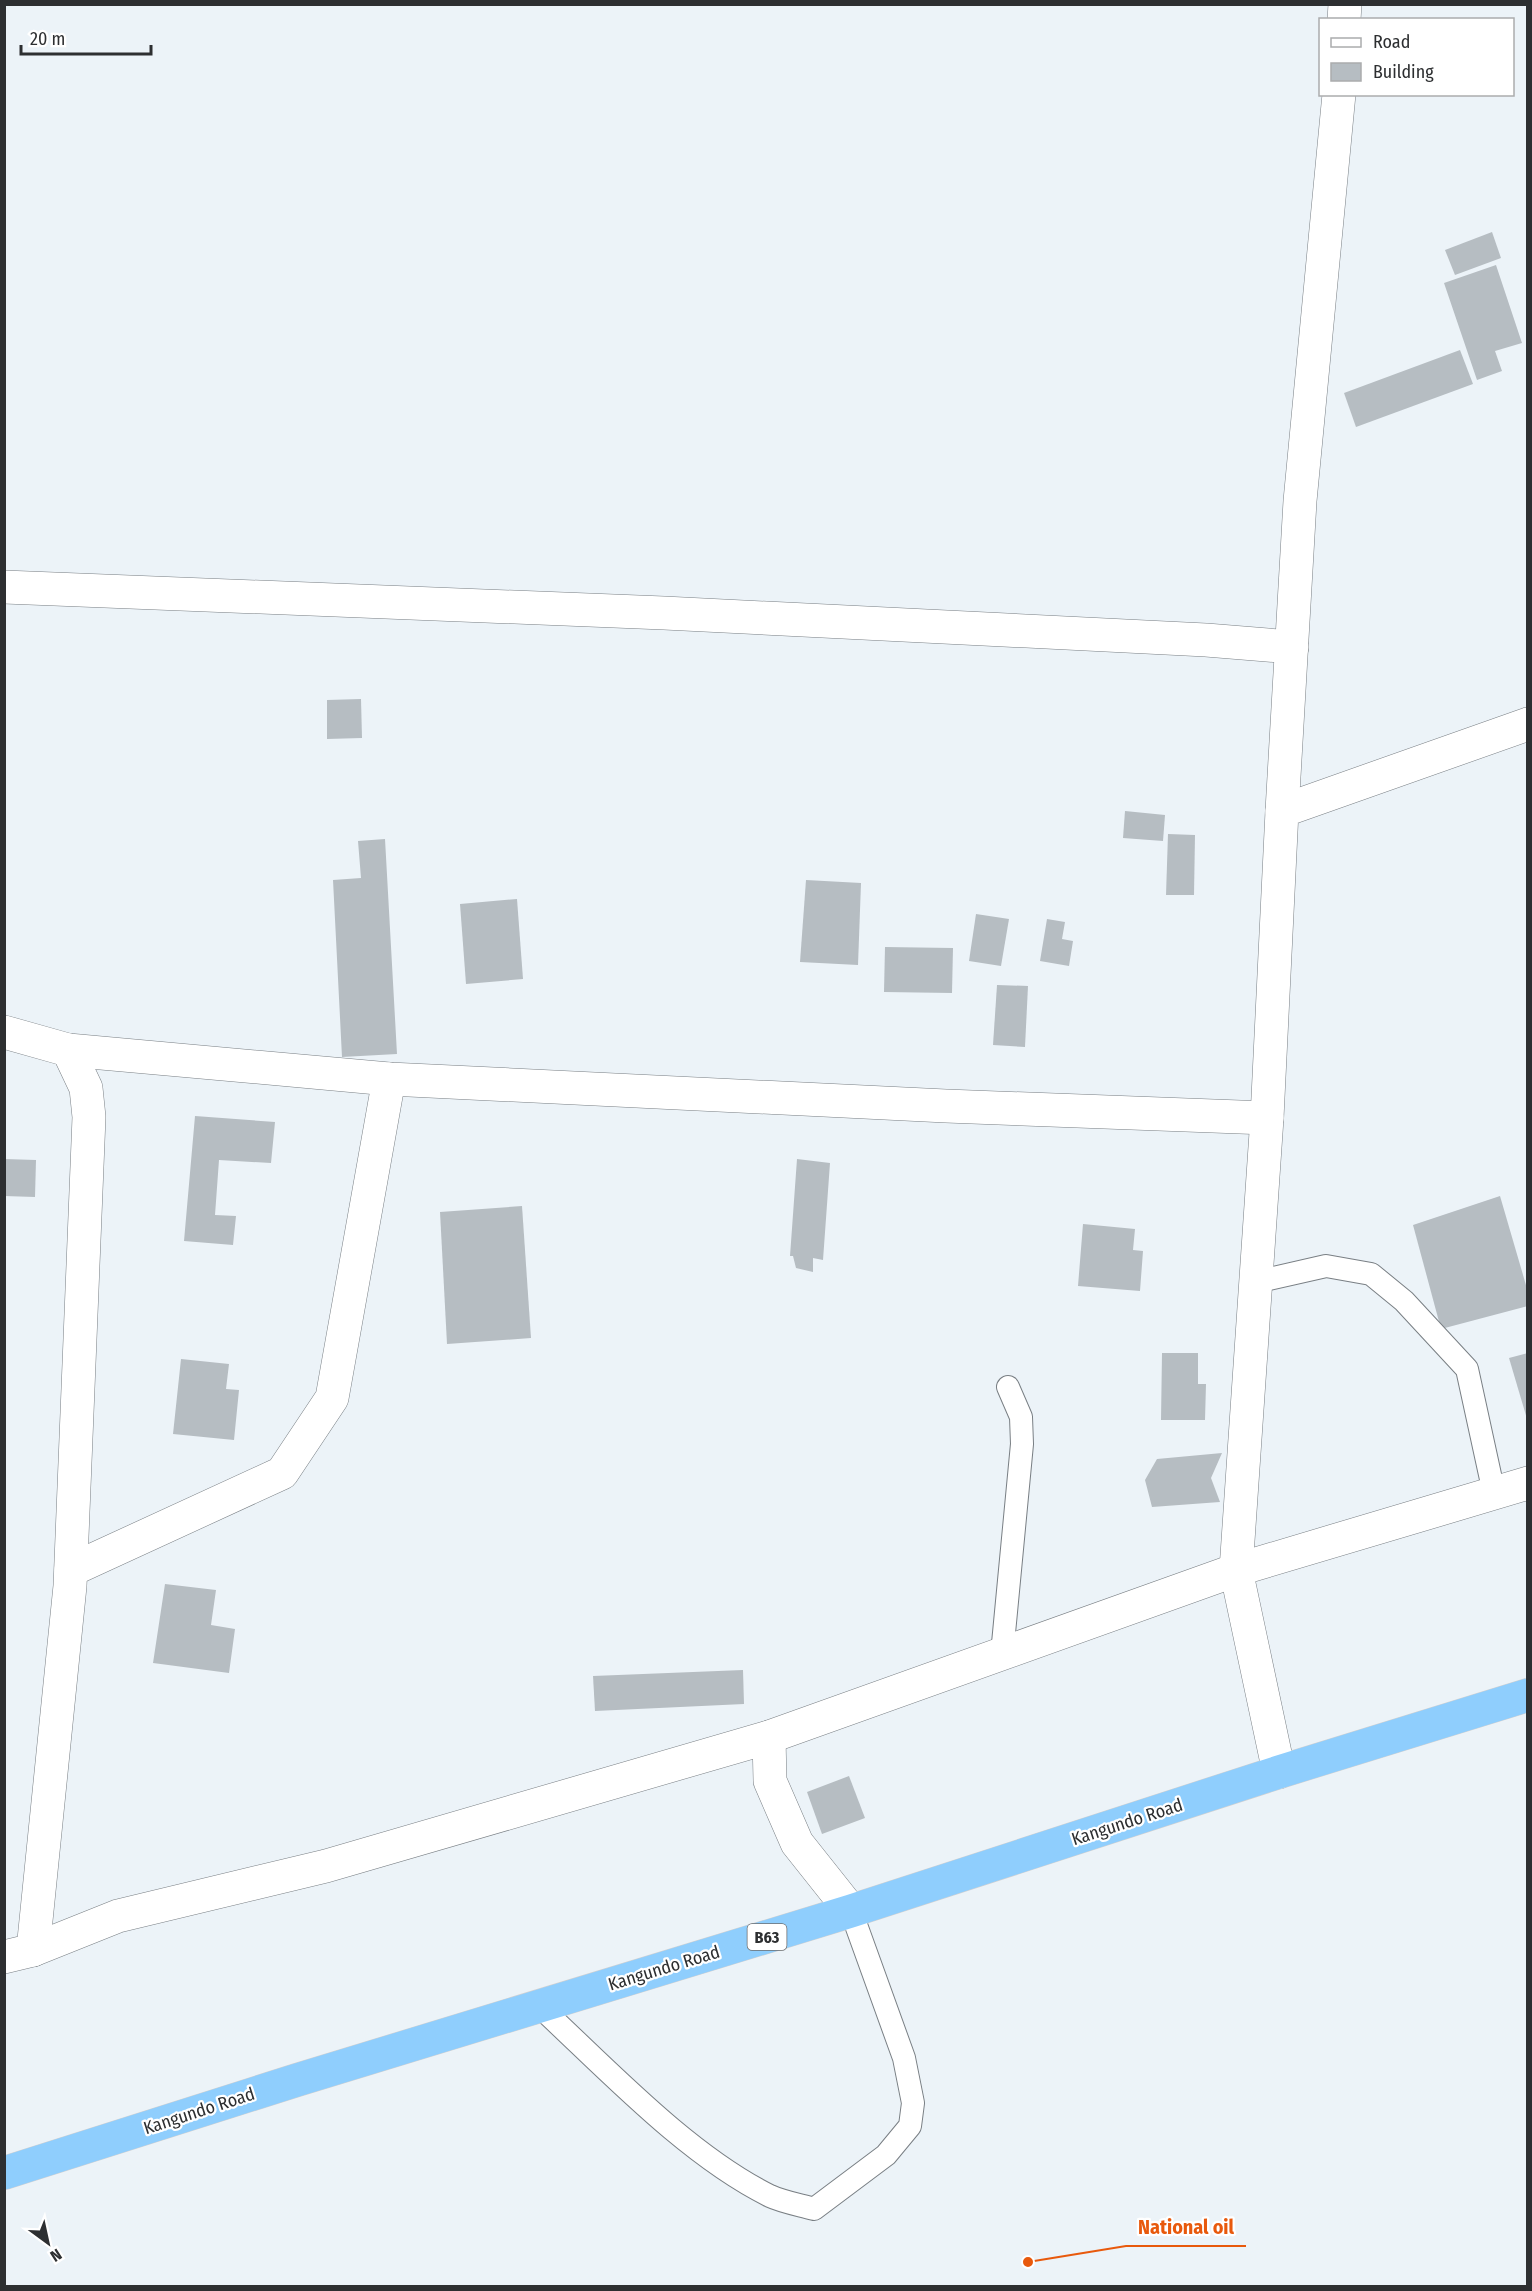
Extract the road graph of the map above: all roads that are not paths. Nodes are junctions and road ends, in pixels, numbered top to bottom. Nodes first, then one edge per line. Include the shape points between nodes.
1 (1339, 96) edge
2 (4, 587) edge
3 (1292, 647) junction
4 (1527, 724) edge
5 (1282, 812) junction
6 (4, 1032) edge
7 (68, 1050) junction
8 (389, 1079) junction
9 (1268, 1118) junction
10 (1256, 1282) junction
11 (1008, 1387) dead end
12 (1527, 1483) edge
13 (1494, 1493) junction
14 (71, 1570) junction
15 (1236, 1570) junction
16 (1002, 1654) junction
17 (1527, 1695) edge
18 (770, 1737) junction
19 (1280, 1772) junction
20 (850, 1911) junction
21 (19, 1953) edge
22 (539, 2006) junction
23 (4, 2173) edge

1 - 3 street via 1300,501
2 - 3 street via 664,613
3 - 5 street
4 - 5 street
5 - 9 street
6 - 7 street
7 - 8 street
7 - 14 street via 86,1088 89,1117
8 - 9 street
8 - 14 street via 332,1398 282,1473
9 - 10 street
10 - 13 lane via 1326,1266 1371,1274 1404,1301 1467,1370
10 - 15 street
11 - 16 lane via 1021,1417 1022,1443
12 - 13 street
13 - 15 street
14 - 21 street
15 - 16 street
15 - 19 street
16 - 18 street
17 - 19 highway, Kangundo Road / B63
18 - 20 street via 770,1781 797,1843
18 - 21 street via 326,1866 118,1916
19 - 20 highway, Kangundo Road / B63
20 - 22 highway, Kangundo Road / B63
20 - 22 lane via 903,2058 913,2103 910,2126 886,2155 814,2209 771,2196 724,2167 671,2127
22 - 23 highway, Kangundo Road / B63

